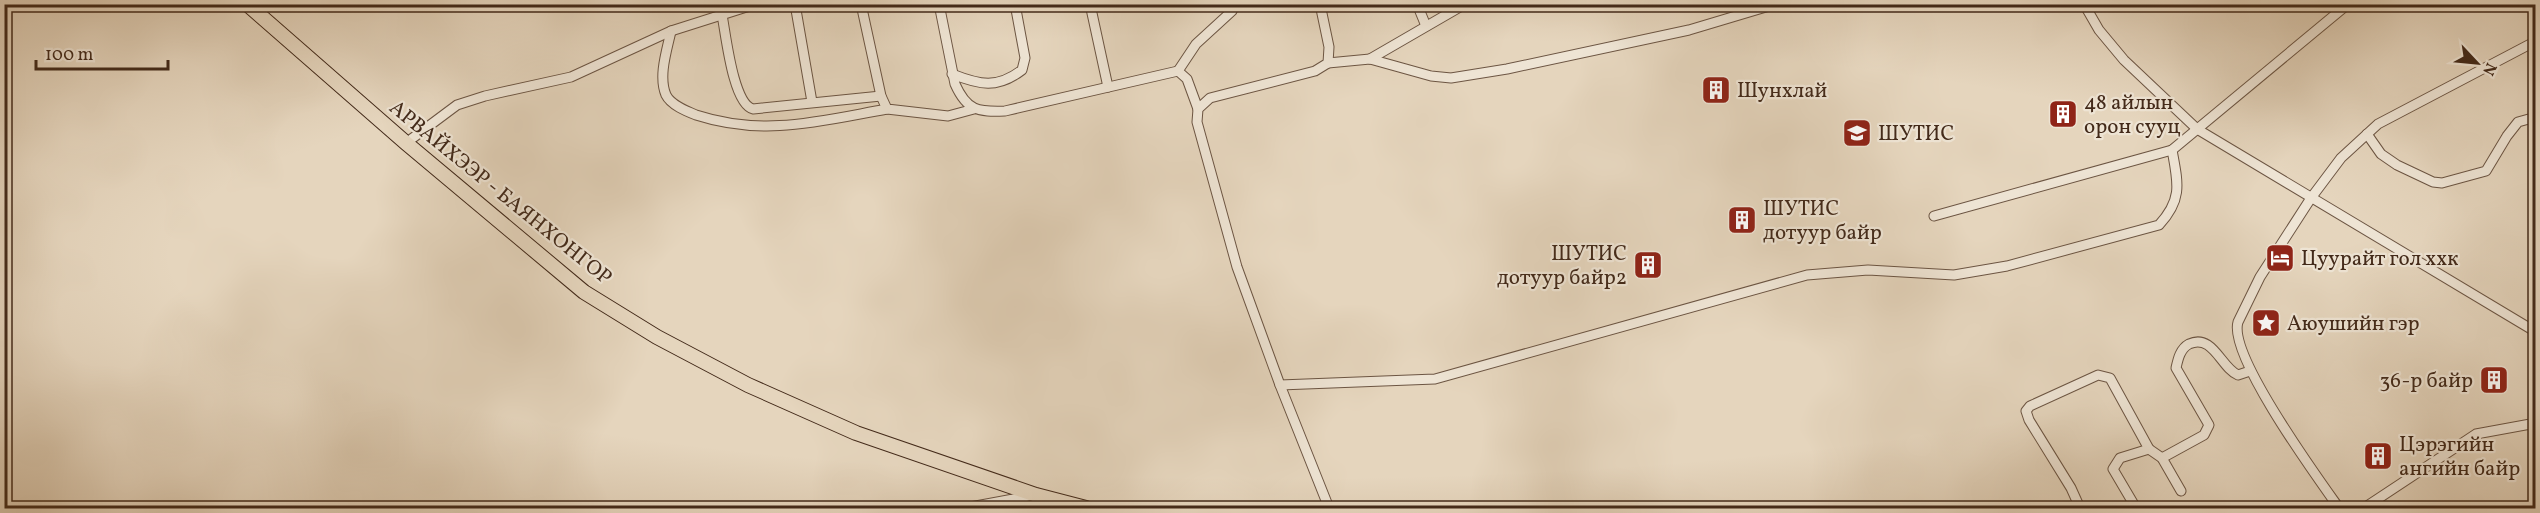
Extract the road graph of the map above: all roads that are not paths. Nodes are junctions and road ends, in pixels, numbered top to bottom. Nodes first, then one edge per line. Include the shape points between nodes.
1 (247, 4) edge
2 (756, 4) edge
3 (795, 4) edge
4 (861, 4) edge
5 (939, 4) edge
6 (1015, 4) edge
7 (1090, 4) edge
8 (1235, 4) edge
9 (1320, 4) edge
10 (1417, 4) edge
11 (1465, 4) edge
12 (1776, 4) edge
13 (2084, 4) edge
14 (2348, 4) edge
15 (722, 15) junction
16 (1426, 26) junction
17 (671, 31) junction
18 (2535, 41) edge
19 (1370, 59) junction
20 (1328, 63) junction
21 (1178, 71) junction
22 (952, 74) junction
23 (1108, 87) junction
24 (881, 96) junction
25 (812, 102) junction
26 (887, 109) junction
27 (974, 109) junction
28 (1198, 109) junction
29 (2535, 117) edge
30 (2197, 129) junction
31 (2367, 134) junction
32 (406, 143) junction
33 (2172, 150) junction
34 (2311, 198) junction
35 (1934, 216) dead end
36 (2535, 332) edge
37 (2250, 370) junction
38 (1280, 385) junction
39 (2535, 423) edge
40 (2149, 449) junction
41 (2162, 458) junction
42 (2181, 491) dead end
43 (1036, 495) junction
44 (966, 508) edge
45 (1086, 508) edge
46 (1329, 508) edge
47 (2064, 508) edge
48 (2080, 508) edge
49 (2136, 508) edge
50 (2339, 508) edge
51 (2364, 508) edge

1 - 32 highway, АРВАЙХЭЭР - БАЯНХОНГОР
2 - 15 street
3 - 25 street
4 - 24 street
5 - 22 street
6 - 22 street via 1025,58 1022,70 992,85
7 - 23 street
8 - 21 street via 1196,44
9 - 20 street via 1329,47
10 - 16 street
11 - 16 street
12 - 19 street via 1689,30 1451,78
13 - 30 street via 2124,60
14 - 30 street
15 - 17 street
15 - 25 street via 736,85 747,108
16 - 19 street
17 - 26 street via 664,64 666,94 689,113 766,128
17 - 32 street via 571,77 457,105
18 - 31 street via 2378,124
19 - 20 street
20 - 28 street via 1315,71 1210,98
21 - 23 street
21 - 28 street via 1187,79
22 - 27 street via 960,95
23 - 27 street via 1005,111
24 - 25 street
24 - 26 street
26 - 27 street via 948,116
28 - 38 street via 1197,122 1237,267
29 - 31 street via 2518,122 2486,171 2442,183 2397,165 2381,154
30 - 33 street
30 - 34 street
31 - 34 street via 2341,158
32 - 43 highway, АРВАЙХЭЭР - БАЯНХОНГОР via 584,292 657,337 856,433
33 - 35 street
33 - 38 street via 2177,199 2159,225 2018,263 1954,275 1868,270 1807,275 1436,379
34 - 36 street
34 - 37 street via 2260,277 2238,322 2237,333
37 - 41 street via 2233,373 2206,344 2185,347 2176,368 2209,425 2204,435
37 - 50 street
38 - 46 street
39 - 51 street via 2476,434
40 - 41 street
40 - 48 street via 2110,378 2104,375 2030,406 2026,411 2029,420
40 - 49 street via 2120,458 2112,469
41 - 42 street
43 - 44 street
43 - 45 highway, АРВАЙХЭЭР - БАЯНХОНГОР
47 - 48 street

